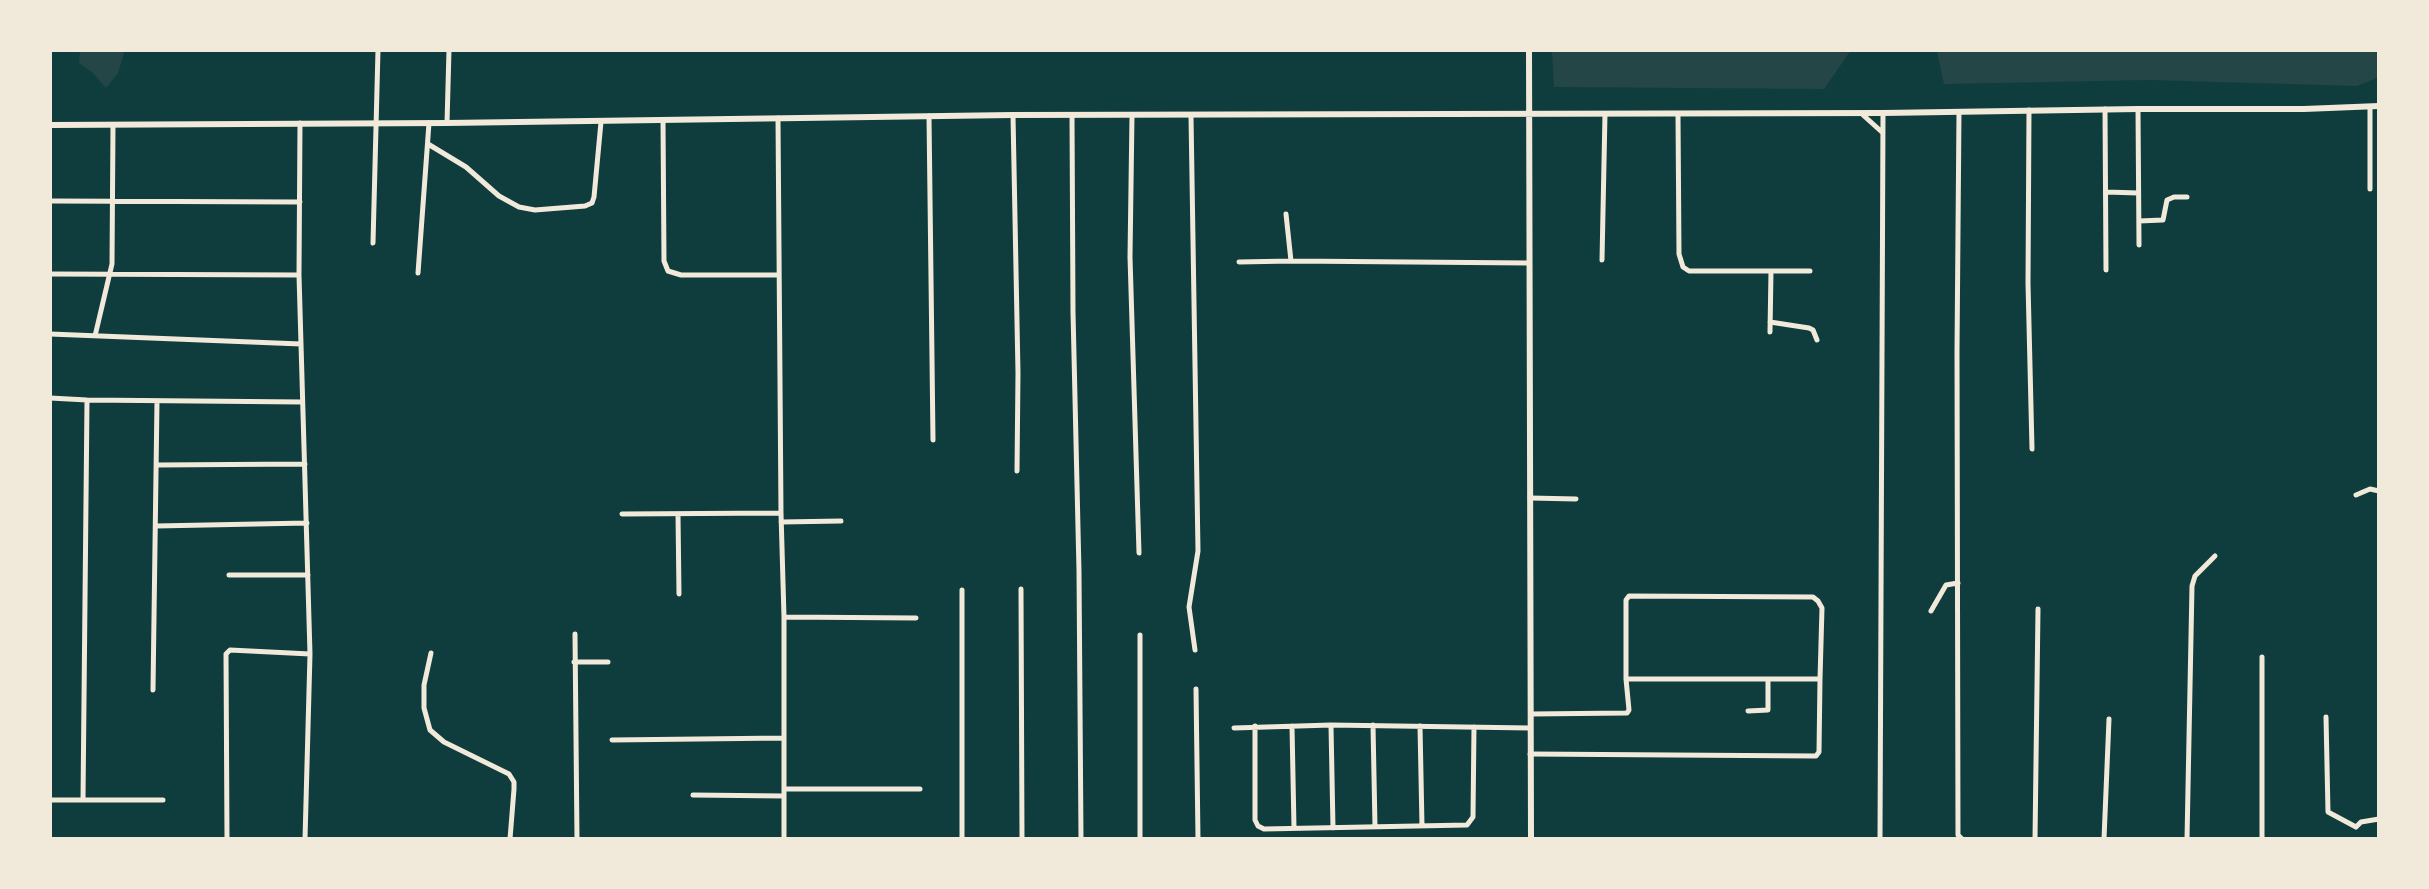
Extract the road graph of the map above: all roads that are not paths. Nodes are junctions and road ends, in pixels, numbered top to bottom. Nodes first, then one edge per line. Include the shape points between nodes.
1 (378, 50) edge
2 (449, 50) edge
3 (1529, 50) edge
4 (2374, 106) edge
5 (2138, 109) junction
6 (2030, 110) junction
7 (2105, 110) junction
8 (1959, 112) junction
9 (1862, 113) junction
10 (1883, 113) junction
11 (1528, 114) junction
12 (1604, 114) junction
13 (1678, 114) junction
14 (1014, 115) junction
15 (1072, 115) junction
16 (929, 116) junction
17 (1132, 116) junction
18 (1192, 116) junction
19 (778, 118) junction
20 (602, 119) junction
21 (663, 120) junction
22 (300, 123) junction
23 (374, 123) junction
24 (429, 123) junction
25 (447, 123) junction
26 (50, 125) edge
27 (112, 125) junction
28 (1883, 133) junction
29 (428, 144) junction
30 (2370, 189) dead end
31 (2106, 192) junction
32 (2138, 193) junction
33 (2187, 197) dead end
34 (50, 202) edge
35 (112, 202) junction
36 (300, 202) junction
37 (1286, 214) dead end
38 (2138, 221) junction
39 (373, 244) dead end
40 (2138, 245) dead end
41 (1290, 260) junction
42 (1602, 260) dead end
43 (1239, 262) dead end
44 (1529, 263) junction
45 (2106, 270) dead end
46 (1771, 271) junction
47 (1810, 272) dead end
48 (418, 273) dead end
49 (50, 274) edge
50 (111, 274) junction
51 (299, 275) junction
52 (779, 275) junction
53 (1770, 322) junction
54 (1770, 332) dead end
55 (50, 334) edge
56 (95, 336) junction
57 (1817, 340) dead end
58 (301, 344) junction
59 (50, 398) edge
60 (87, 400) junction
61 (157, 401) junction
62 (303, 402) junction
63 (933, 440) dead end
64 (2032, 449) dead end
65 (306, 464) junction
66 (156, 465) junction
67 (1017, 471) dead end
68 (2379, 491) edge
69 (2356, 495) dead end
70 (1530, 498) junction
71 (1576, 499) dead end
72 (780, 513) junction
73 (622, 514) dead end
74 (678, 514) junction
75 (842, 521) dead end
76 (781, 522) junction
77 (307, 523) junction
78 (156, 526) junction
79 (1139, 554) dead end
80 (2215, 556) dead end
81 (308, 575) junction
82 (228, 576) dead end
83 (1958, 583) junction
84 (1021, 588) dead end
85 (962, 590) dead end
86 (679, 594) dead end
87 (2038, 608) dead end
88 (1931, 611) dead end
89 (784, 617) junction
90 (916, 618) dead end
91 (575, 634) dead end
92 (1140, 635) dead end
93 (1195, 650) dead end
94 (431, 653) dead end
95 (310, 654) junction
96 (2262, 656) dead end
97 (574, 662) junction
98 (608, 662) dead end
99 (1626, 679) junction
100 (1768, 679) junction
101 (1820, 679) junction
102 (1196, 689) dead end
103 (153, 690) dead end
104 (1748, 710) dead end
105 (1530, 714) junction
106 (2326, 717) dead end
107 (2108, 719) dead end
108 (1330, 725) junction
109 (1255, 726) junction
110 (1292, 726) junction
111 (1373, 726) junction
112 (1420, 726) junction
113 (1474, 727) junction
114 (1234, 728) dead end
115 (1530, 728) junction
116 (784, 738) junction
117 (612, 740) dead end
118 (1530, 754) junction
119 (920, 789) dead end
120 (784, 793) junction
121 (692, 795) dead end
122 (50, 800) edge
123 (83, 800) junction
124 (164, 800) dead end
125 (2379, 819) edge
126 (1422, 826) junction
127 (1374, 827) junction
128 (2356, 827) junction
129 (1294, 828) junction
130 (1333, 828) junction
131 (228, 839) edge
132 (305, 839) edge
133 (510, 839) edge
134 (577, 839) edge
135 (784, 839) edge
136 (962, 839) edge
137 (1022, 839) edge
138 (1081, 839) edge
139 (1140, 839) edge
140 (1198, 839) edge
141 (1531, 839) edge
142 (1880, 839) edge
143 (1962, 839) edge
144 (2036, 839) edge
145 (2104, 839) edge
146 (2187, 839) edge
147 (2262, 839) edge
148 (2356, 839) edge

1 - 23 street
2 - 25 street
3 - 11 main road
4 - 5 main road
4 - 30 street
5 - 7 main road
5 - 32 street
6 - 7 main road
6 - 8 main road
6 - 64 street
7 - 31 street
8 - 10 main road
8 - 83 street
9 - 10 main road
9 - 13 main road
9 - 28 street
10 - 28 street
11 - 12 main road
11 - 18 main road
11 - 44 main road
12 - 13 main road
12 - 42 street
13 - 46 street via 1683,268
14 - 15 main road
14 - 16 main road
14 - 67 street
15 - 17 main road
15 - 138 street
16 - 19 main road
16 - 63 street
17 - 18 main road
17 - 79 street
18 - 93 street via 1198,551 1189,608
19 - 21 main road
19 - 52 street
20 - 21 main road
20 - 25 main road
20 - 29 street via 594,197 585,206 519,207
21 - 52 street via 668,272
22 - 23 main road
22 - 27 main road
22 - 36 street
23 - 24 main road
23 - 39 street
24 - 25 main road
24 - 29 street
26 - 27 main road
27 - 35 street
28 - 142 street
29 - 48 street
31 - 32 street
31 - 45 street
32 - 38 street
33 - 38 street via 2167,200 2164,220
34 - 35 street
35 - 36 street
35 - 50 street
36 - 51 street
37 - 41 street
38 - 40 street
41 - 43 street
41 - 44 street
44 - 70 main road
46 - 47 street
46 - 53 street
49 - 50 street
50 - 51 street
50 - 56 street
51 - 58 street
52 - 72 street
53 - 54 street
53 - 57 street via 1809,328
55 - 56 street
56 - 58 street
58 - 62 street
59 - 60 street
60 - 61 street
60 - 123 street
61 - 62 street
61 - 66 street
62 - 65 street
65 - 66 street
65 - 77 street
66 - 78 street
68 - 69 street
70 - 71 street
70 - 105 main road
72 - 74 street
72 - 76 street
73 - 74 street
74 - 86 street
75 - 76 street
76 - 89 street
77 - 78 street
77 - 81 street
78 - 103 street
80 - 146 street via 2192,586
81 - 82 street
81 - 95 street
83 - 88 street via 1944,587
83 - 143 street
84 - 137 street
85 - 136 street
87 - 144 street
89 - 90 street
89 - 116 street
91 - 97 street
92 - 139 street
94 - 133 street via 424,685 430,730 509,774
95 - 131 street via 226,654
95 - 132 street
96 - 147 street
97 - 98 street
97 - 134 street
99 - 100 street
99 - 101 street via 1628,596 1813,598 1822,608
99 - 105 street via 1627,713
100 - 101 street
100 - 104 street via 1768,710
101 - 118 street via 1816,756
102 - 140 street
105 - 115 main road
106 - 128 street via 2328,812
107 - 145 street
108 - 110 street
108 - 111 street
108 - 130 street
109 - 110 street
109 - 114 street
109 - 129 street via 1255,820 1264,829
110 - 129 street
111 - 112 street
111 - 127 street
112 - 113 street
112 - 126 street
113 - 115 street
113 - 126 street via 1473,818 1463,826
115 - 118 main road
116 - 117 street
116 - 120 street
118 - 141 main road
119 - 120 street
120 - 121 street
120 - 135 street
122 - 123 street
123 - 124 street
125 - 128 street
126 - 127 street
127 - 130 street
128 - 148 street
129 - 130 street

